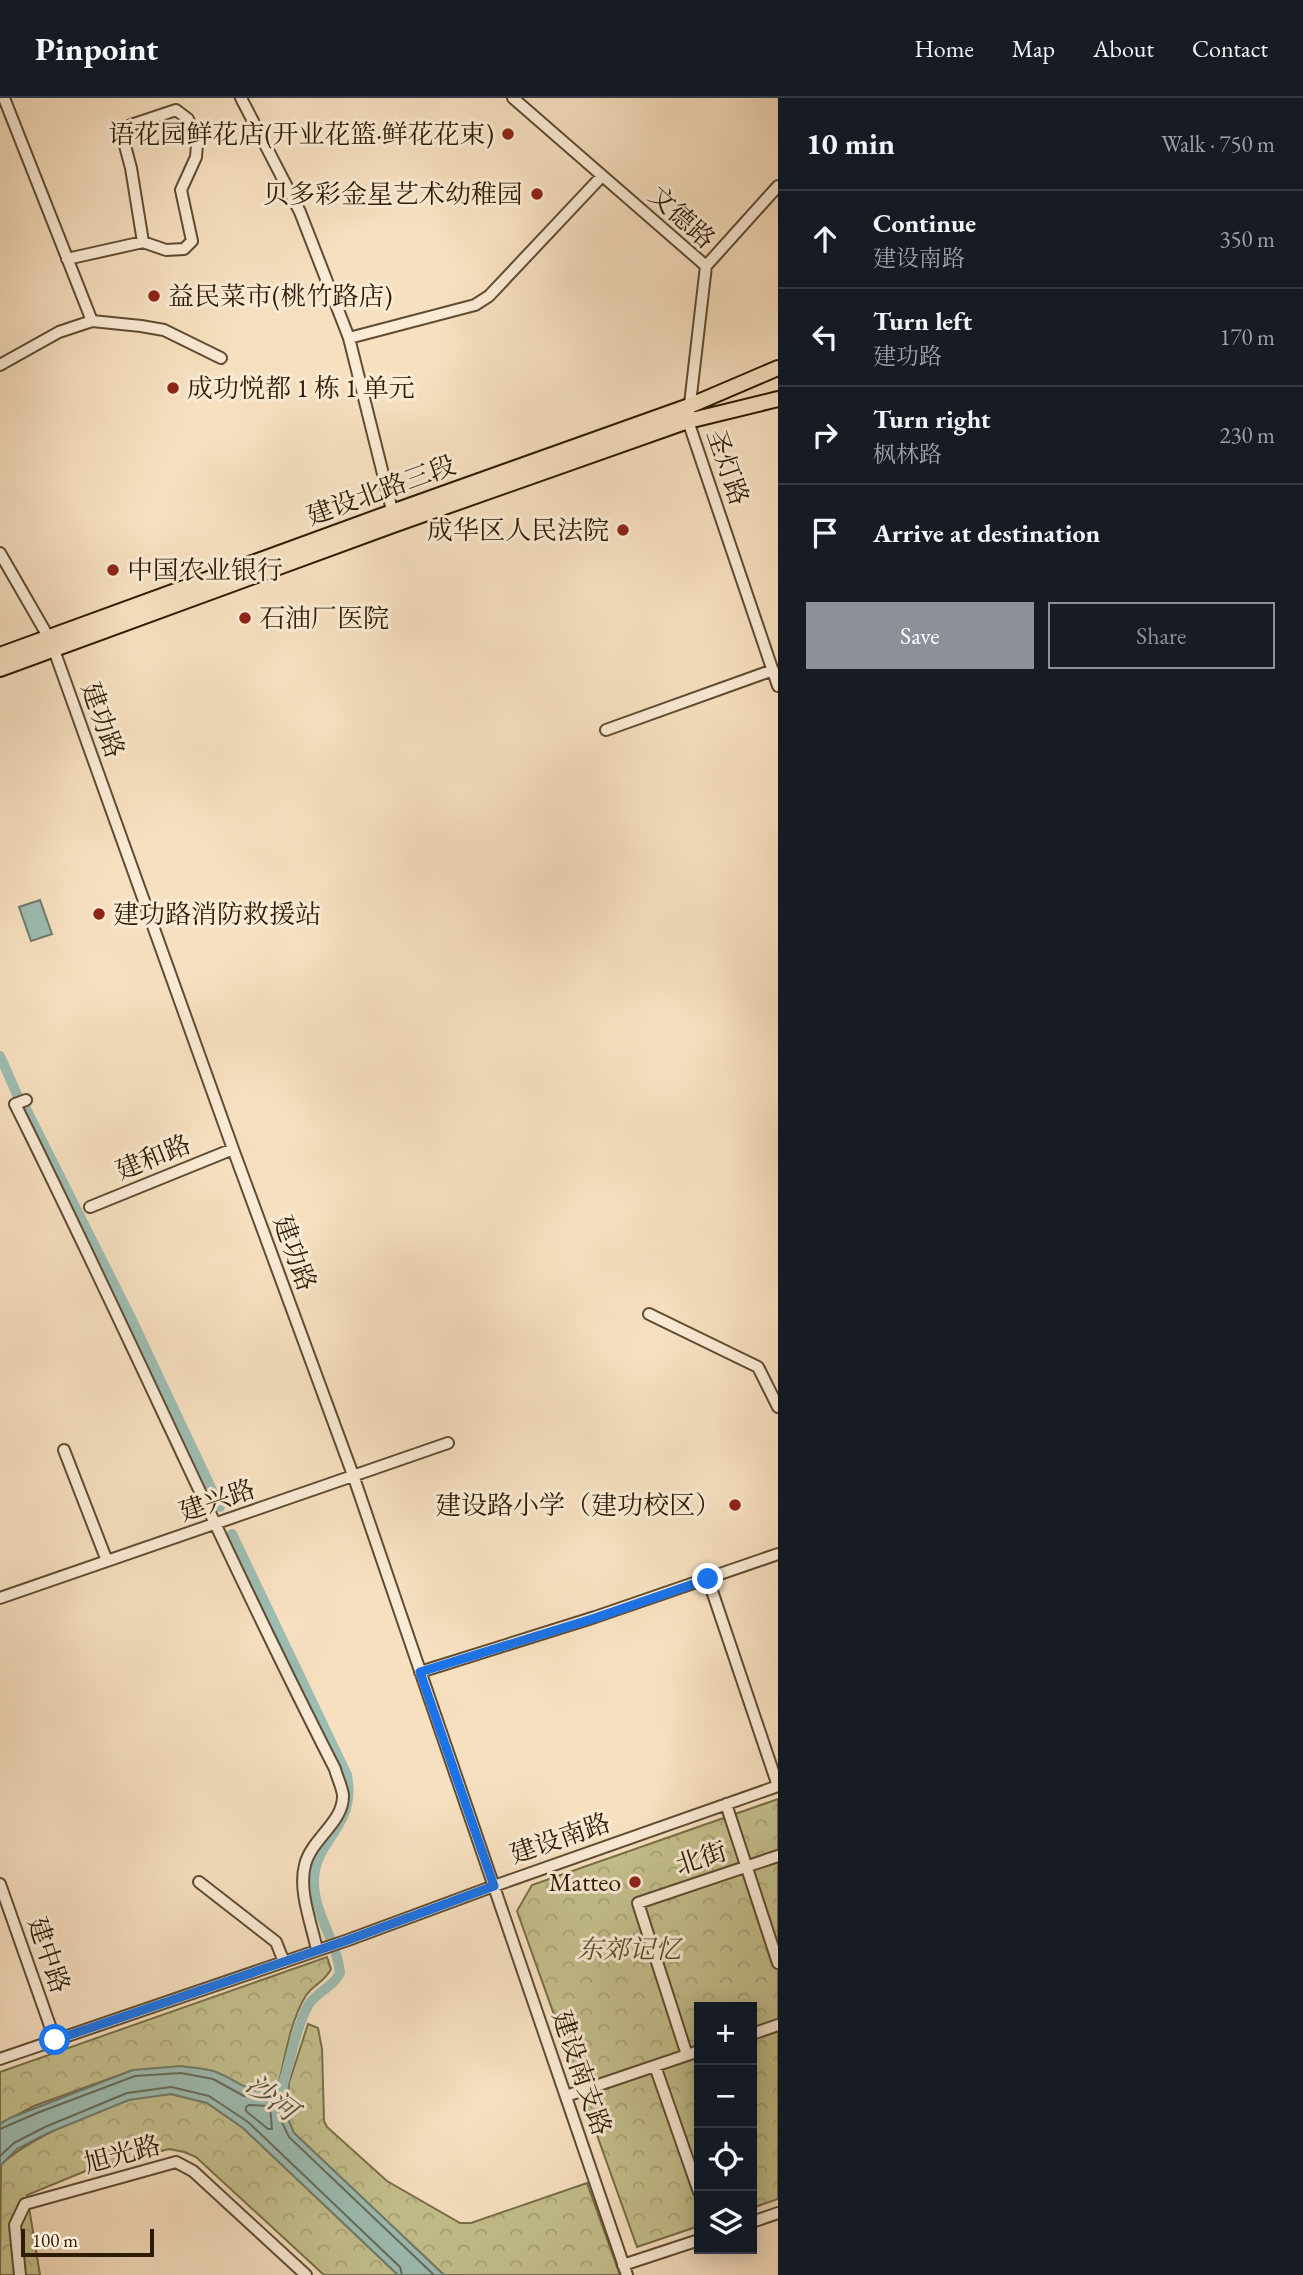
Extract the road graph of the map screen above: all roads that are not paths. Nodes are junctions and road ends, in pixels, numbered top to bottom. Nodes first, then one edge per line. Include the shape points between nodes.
1 (4, 98) edge
2 (241, 98) edge
3 (513, 98) edge
4 (10, 117) junction
5 (0, 123) edge
6 (602, 176) junction
7 (778, 186) edge
8 (143, 242) junction
9 (67, 259) junction
10 (706, 265) junction
11 (92, 321) junction
12 (349, 338) junction
13 (221, 358) dead end
14 (0, 365) edge
15 (778, 368) edge
16 (778, 377) edge
17 (778, 390) edge
18 (778, 399) edge
19 (689, 414) junction
20 (394, 518) junction
21 (0, 554) edge
22 (51, 644) junction
23 (0, 655) edge
24 (0, 669) edge
25 (772, 670) junction
26 (778, 686) edge
27 (606, 730) dead end
28 (26, 1100) dead end
29 (233, 1149) junction
30 (90, 1207) dead end
31 (649, 1314) dead end
32 (778, 1407) edge
33 (448, 1443) dead end
34 (64, 1450) dead end
35 (353, 1475) junction
36 (215, 1525) junction
37 (778, 1554) edge
38 (107, 1562) junction
39 (708, 1579) junction
40 (0, 1598) edge
41 (420, 1672) junction
42 (778, 1786) edge
43 (726, 1804) junction
44 (778, 1856) edge
45 (746, 1867) junction
46 (199, 1882) dead end
47 (0, 1884) edge
48 (494, 1886) junction
49 (319, 1950) junction
50 (284, 1962) junction
51 (778, 1963) edge
52 (778, 2025) edge
53 (757, 2032) edge
54 (55, 2040) junction
55 (694, 2053) edge
56 (687, 2055) junction
57 (0, 2059) edge
58 (655, 2066) junction
59 (566, 2096) junction
60 (699, 2191) edge
61 (778, 2213) edge
62 (757, 2220) edge
63 (694, 2242) edge
64 (625, 2270) edge
65 (20, 2275) edge
66 (306, 2275) edge

1 - 4 street
2 - 12 street via 300,212
3 - 6 street, 文德路
4 - 5 street
4 - 9 street
6 - 10 street, 文德路
6 - 12 street via 489,296 475,305
7 - 10 street
8 - 8 street via 166,250 184,249 192,241 181,190 197,144 188,118 176,110 131,125 124,142
8 - 9 street
9 - 11 street
10 - 19 street, 文德路
11 - 13 street via 164,330
11 - 14 street via 59,332
12 - 20 street
15 - 19 main road, 建设北路三段
16 - 19 main road
17 - 19 main road
18 - 19 main road, 建设北路三段
19 - 20 main road, 建设北路三段
19 - 25 street, 圣灯路
20 - 22 main road, 建设北路三段
21 - 22 street, 建功路
22 - 23 main road, 建设北路三段
22 - 24 main road, 建设北路三段
22 - 29 street, 建功路
25 - 26 street, 圣灯路
25 - 27 street
28 - 36 street via 15,1104
29 - 30 street, 建和路
29 - 35 street, 建功路
31 - 32 street via 758,1367
33 - 35 street, 建兴路
34 - 38 street
35 - 36 street, 建兴路
35 - 41 street, 建功路
36 - 38 street, 建兴路
36 - 49 street via 335,1769 343,1794 340,1813 310,1848 304,1868 304,1891
37 - 39 street
38 - 40 street, 建兴路
39 - 41 street
39 - 42 street
41 - 48 street, 建功路
42 - 43 street, 建设南路
43 - 45 street
43 - 48 street, 建设南路
44 - 45 street, 北街
45 - 51 street
45 - 56 street, 北街 via 638,1903
46 - 50 street via 276,1942
47 - 54 street, 建中路
48 - 49 street, 建设南路
48 - 59 street, 建设南支路
49 - 50 street, 建设南路
50 - 54 street, 建设南路
52 - 53 street
54 - 57 street, 建设南路
55 - 56 street
56 - 58 street
58 - 59 street
58 - 60 street
59 - 64 street, 建设南支路
61 - 62 street
63 - 64 street
65 - 66 street, 旭光路 via 15,2225 25,2204 176,2162 193,2171

